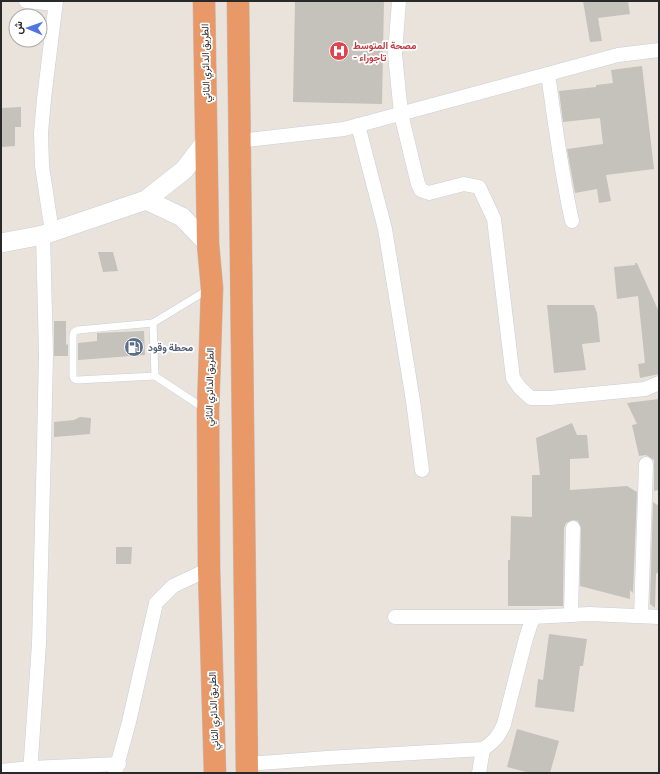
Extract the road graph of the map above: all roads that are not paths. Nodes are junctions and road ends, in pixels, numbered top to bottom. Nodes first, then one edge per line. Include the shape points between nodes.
1 (26, 1) edge
2 (204, 1) edge
3 (210, 1) edge
4 (238, 1) edge
5 (399, 1) edge
6 (55, 2) edge
7 (659, 50) edge
8 (548, 74) junction
9 (206, 108) junction
10 (401, 114) junction
11 (358, 125) junction
12 (207, 140) junction
13 (239, 141) junction
14 (146, 200) junction
15 (572, 221) dead end
16 (48, 233) junction
17 (1, 243) edge
18 (208, 244) junction
19 (212, 288) junction
20 (153, 323) junction
21 (155, 376) junction
22 (659, 383) edge
23 (208, 412) junction
24 (646, 464) dead end
25 (422, 470) dead end
26 (573, 528) dead end
27 (209, 569) junction
28 (571, 615) junction
29 (641, 616) junction
30 (395, 617) dead end
31 (533, 617) junction
32 (659, 618) edge
33 (483, 749) junction
34 (117, 768) edge
35 (247, 769) edge
36 (30, 770) edge
37 (1, 771) edge
38 (215, 773) edge
39 (479, 773) edge

1 - 6 street
2 - 9 highway, الطريق الدائري الثاني
3 - 9 highway via 210,55
4 - 13 highway
5 - 10 street via 395,54
6 - 16 street via 41,133
7 - 8 street via 618,55
8 - 10 street
8 - 15 street via 565,191
9 - 12 highway, الطريق الدائري الثاني
10 - 11 street
10 - 22 street via 418,184 422,190 429,193 472,184 479,187 494,219 514,378 520,388 532,398 550,398 645,389
11 - 13 street via 344,129
11 - 25 street via 385,229
12 - 14 street via 184,170
12 - 18 highway, الطريق الدائري الثاني
13 - 35 highway
14 - 16 street
14 - 18 street via 182,217
16 - 17 street
16 - 36 street via 39,644
18 - 19 highway, الطريق الدائري الثاني
19 - 20 lane
19 - 23 highway, الطريق الدائري الثاني
20 - 21 lane
20 - 21 lane via 74,332 73,376 77,380
21 - 23 lane
23 - 27 highway, الطريق الدائري الثاني
24 - 29 street
26 - 28 street
27 - 34 street via 173,586 156,603
27 - 38 highway, الطريق الدائري الثاني
28 - 29 street
28 - 31 street
29 - 32 street
30 - 31 street
31 - 33 street via 500,735
33 - 35 street via 327,758
33 - 39 street
34 - 36 street
36 - 37 street

